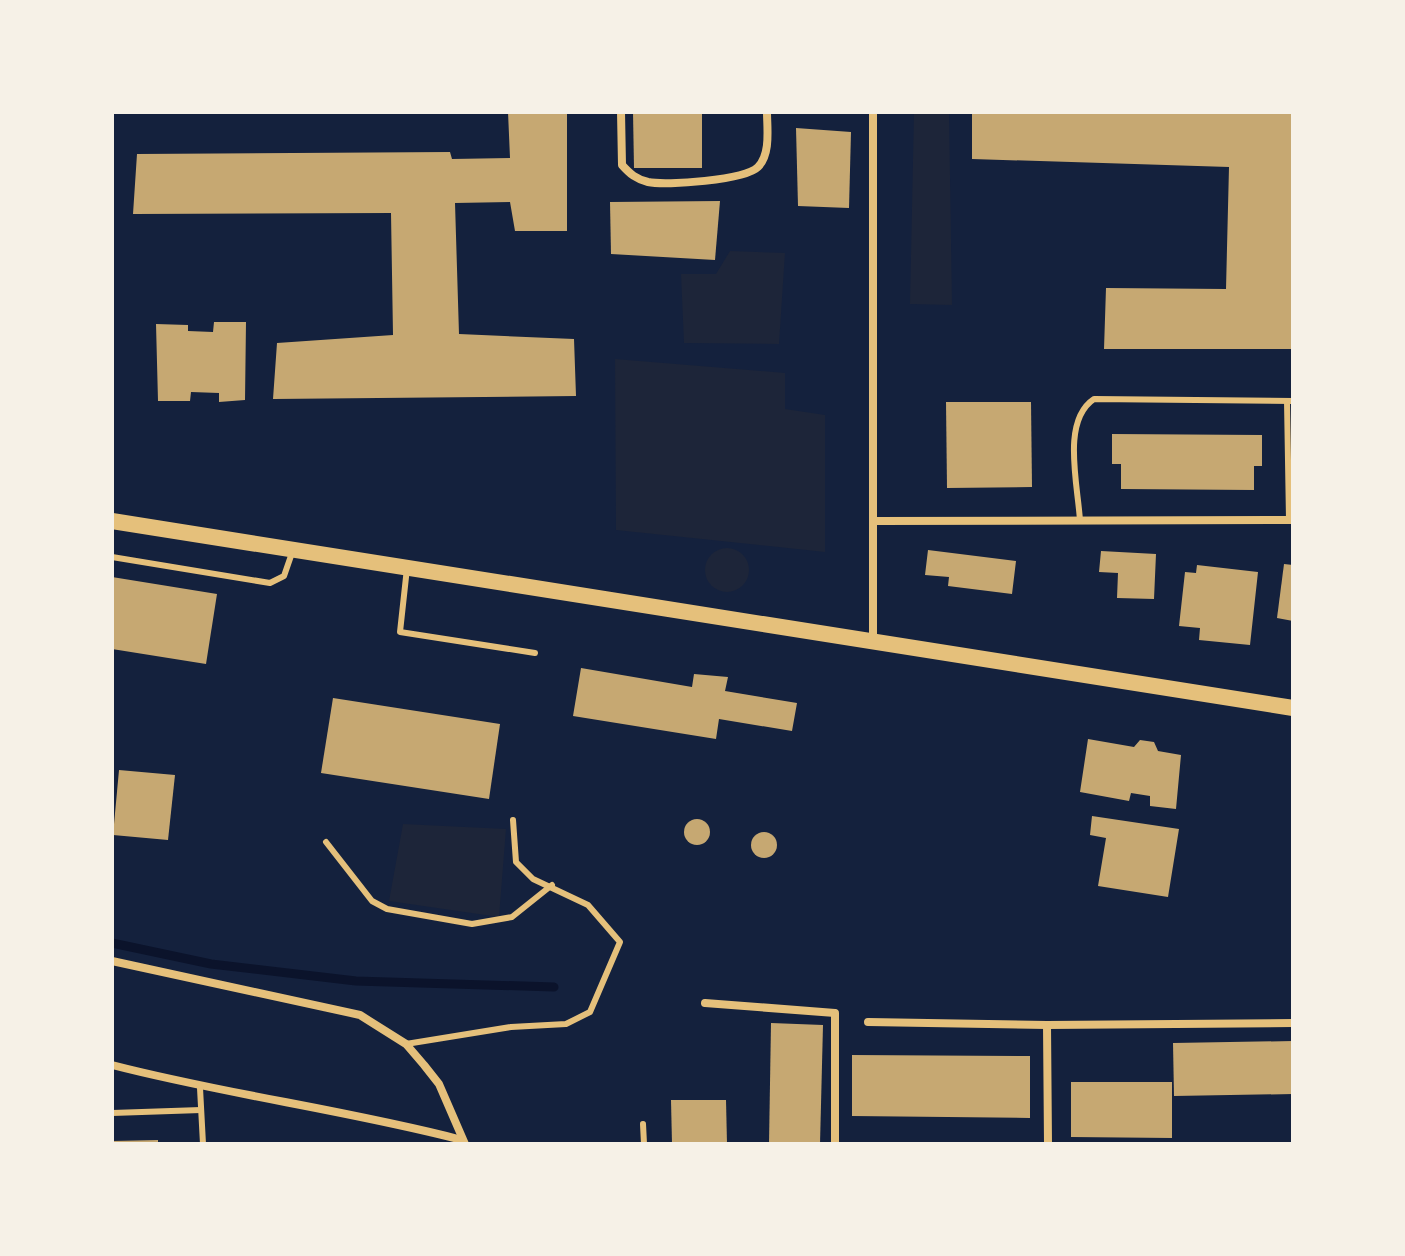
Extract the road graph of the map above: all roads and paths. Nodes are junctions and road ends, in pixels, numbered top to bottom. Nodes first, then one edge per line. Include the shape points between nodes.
1 (621, 112) edge
2 (767, 112) edge
3 (873, 112) edge
4 (1290, 401) edge
5 (1291, 520) edge
6 (112, 521) edge
7 (875, 521) junction
8 (1080, 521) junction
9 (293, 550) junction
10 (112, 557) edge
11 (407, 568) junction
12 (873, 643) junction
13 (535, 653) dead end
14 (1293, 708) edge
15 (513, 820) dead end
16 (326, 842) dead end
17 (552, 885) junction
18 (112, 961) edge
19 (705, 1003) dead end
20 (868, 1022) dead end
21 (1293, 1023) edge
22 (1047, 1025) junction
23 (406, 1044) junction
24 (112, 1065) edge
25 (200, 1088) junction
26 (201, 1110) junction
27 (112, 1113) edge
28 (643, 1124) dead end
29 (464, 1142) edge
30 (203, 1144) edge
31 (644, 1144) edge
32 (835, 1144) edge
33 (1048, 1144) edge

1 - 2 street via 622,165 633,177 651,183 744,176 760,165 767,144
3 - 7 street
4 - 5 lane
4 - 8 lane via 1094,399 1081,408 1075,428
5 - 8 street
6 - 9 main road
7 - 8 street
7 - 12 street
9 - 10 lane via 284,576 270,583
9 - 11 main road
11 - 12 main road
11 - 13 lane via 400,632
12 - 14 main road
15 - 17 lane via 516,862 533,879
16 - 17 lane via 372,901 387,909 472,924 512,917
17 - 23 lane via 588,905 620,942 590,1012 566,1024
18 - 23 street via 360,1015
19 - 32 street via 835,1013
20 - 22 street
21 - 22 street
22 - 33 street
23 - 29 street via 439,1084
24 - 25 street
25 - 26 lane
25 - 29 street via 402,1124
26 - 27 lane
26 - 30 lane
28 - 31 lane

